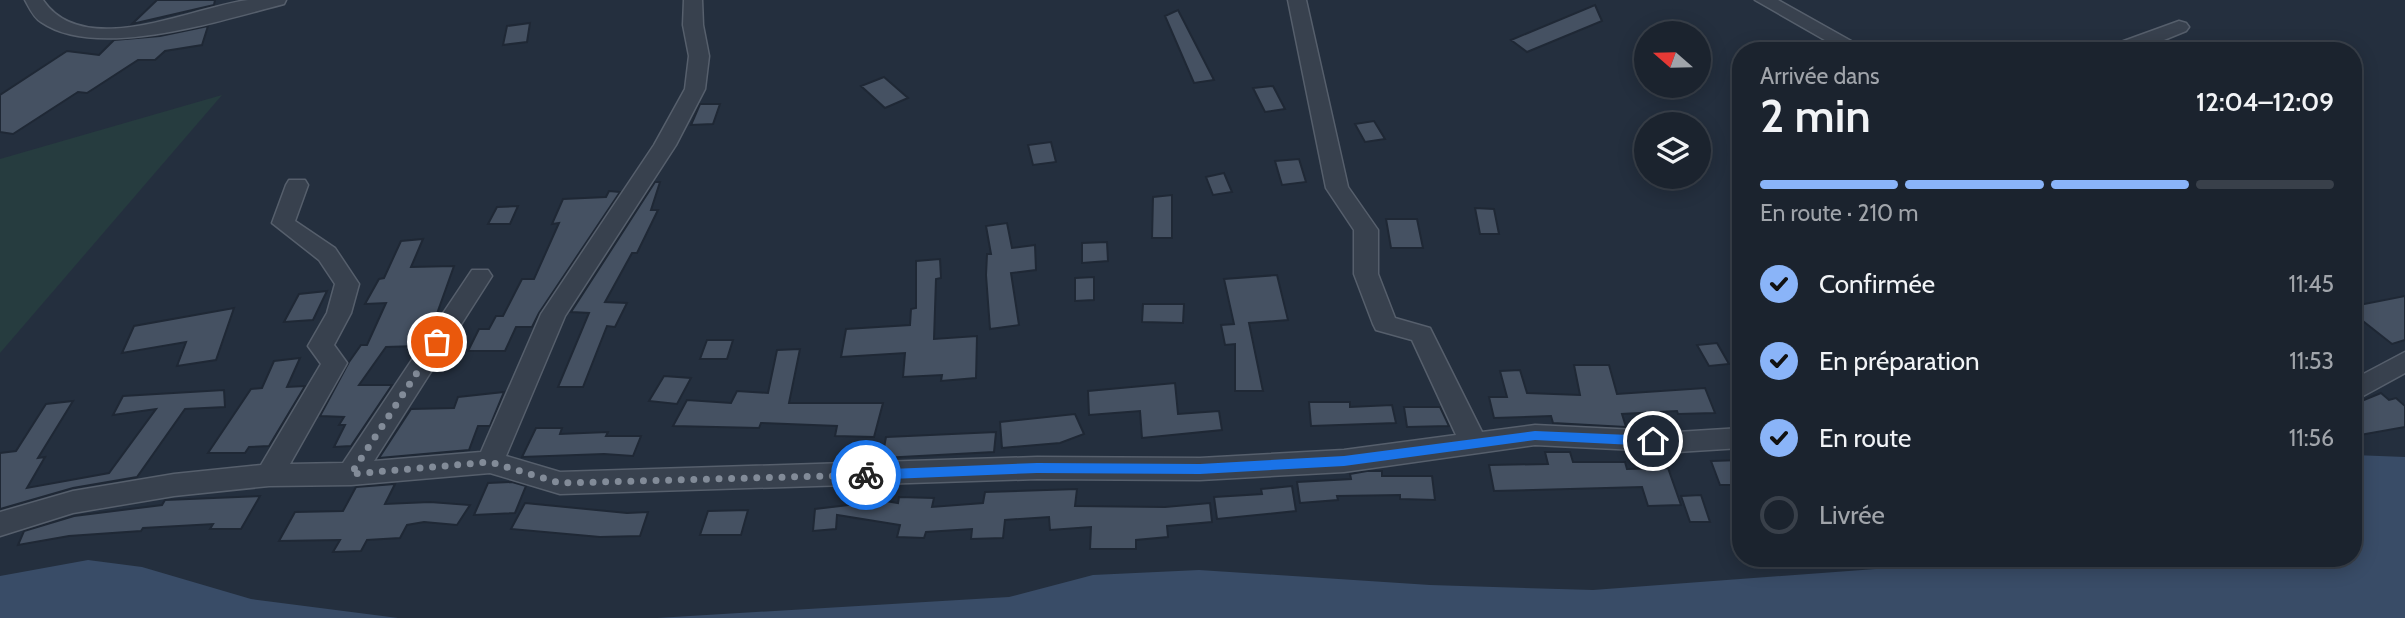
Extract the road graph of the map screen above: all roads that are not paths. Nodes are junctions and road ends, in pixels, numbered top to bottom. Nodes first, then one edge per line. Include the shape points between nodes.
1 (34, 0) edge
2 (277, 0) edge
3 (693, 0) edge
4 (1297, 0) edge
5 (1764, 0) edge
6 (2179, 27) dead end
7 (1842, 42) edge
8 (2139, 42) edge
9 (297, 185) dead end
10 (480, 276) dead end
11 (2405, 361) edge
12 (2362, 386) edge
13 (1732, 439) edge
14 (1474, 444) junction
15 (490, 462) junction
16 (351, 474) junction
17 (268, 475) junction
18 (0, 524) edge

1 - 2 street via 46,17 62,26 103,33 181,23
3 - 15 street via 699,56 692,95 553,314
4 - 14 street via 1338,188 1366,230 1366,274 1385,324 1421,334
5 - 7 street
6 - 8 street
9 - 17 street via 283,223 327,254 347,284 321,346 334,363
10 - 16 street
11 - 12 street
13 - 14 street via 1677,442 1535,435
14 - 15 street via 1344,461 1200,469 1037,468 560,483
15 - 16 street
16 - 17 street
17 - 18 street via 73,502

